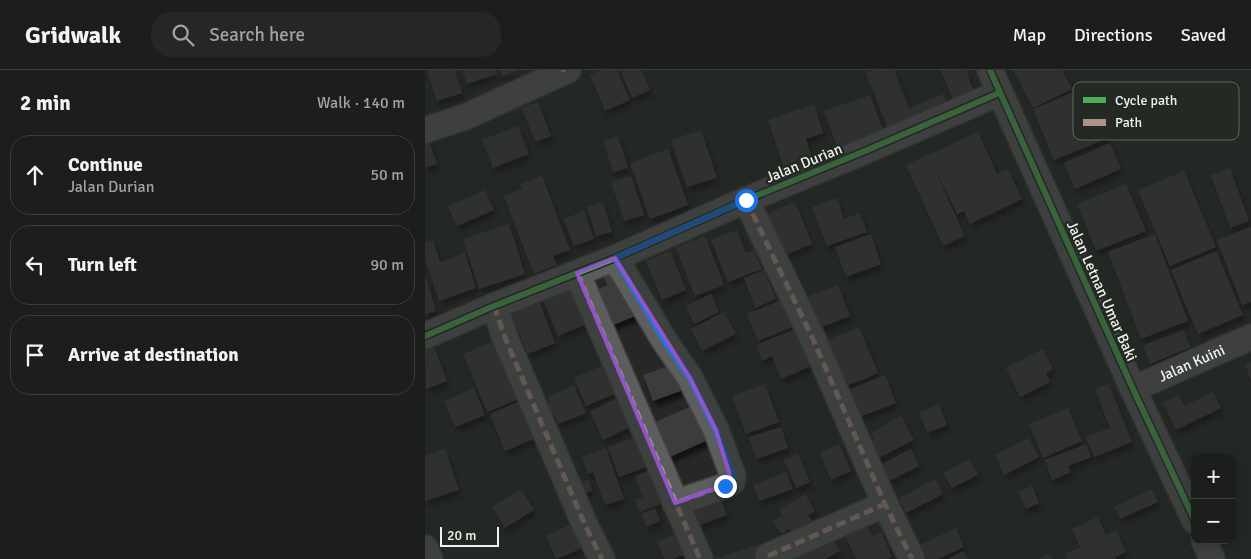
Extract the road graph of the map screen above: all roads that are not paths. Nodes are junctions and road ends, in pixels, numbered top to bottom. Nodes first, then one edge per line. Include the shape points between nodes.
1 (990, 70) edge
2 (565, 71) edge
3 (999, 93) junction
4 (425, 130) edge
5 (746, 200) junction
6 (615, 258) junction
7 (577, 273) junction
8 (494, 306) junction
9 (425, 336) edge
10 (1251, 337) edge
11 (1133, 389) junction
12 (675, 503) junction
13 (885, 504) junction
14 (1191, 512) edge
15 (1206, 544) edge
16 (425, 548) edge
17 (768, 556) dead end
18 (430, 559) edge
19 (602, 559) edge
20 (700, 559) edge
21 (912, 559) edge
22 (1212, 559) edge

1 - 3 street, Jalan Letnan Umar Baki
2 - 4 street via 465,117
3 - 5 street, Jalan Durian
3 - 11 street, Jalan Letnan Umar Baki
5 - 6 street, Jalan Durian
5 - 13 street via 813,339
6 - 7 street, Jalan Durian
6 - 12 street via 690,378 716,430 733,476 732,482 725,486
7 - 8 street, Jalan Durian
7 - 12 street
8 - 9 street, Jalan Durian
8 - 19 street via 585,526
10 - 11 street, Jalan Kuini
11 - 14 street, Jalan Letnan Umar Baki
12 - 20 street
13 - 17 street
13 - 21 street
15 - 22 street
16 - 18 street

